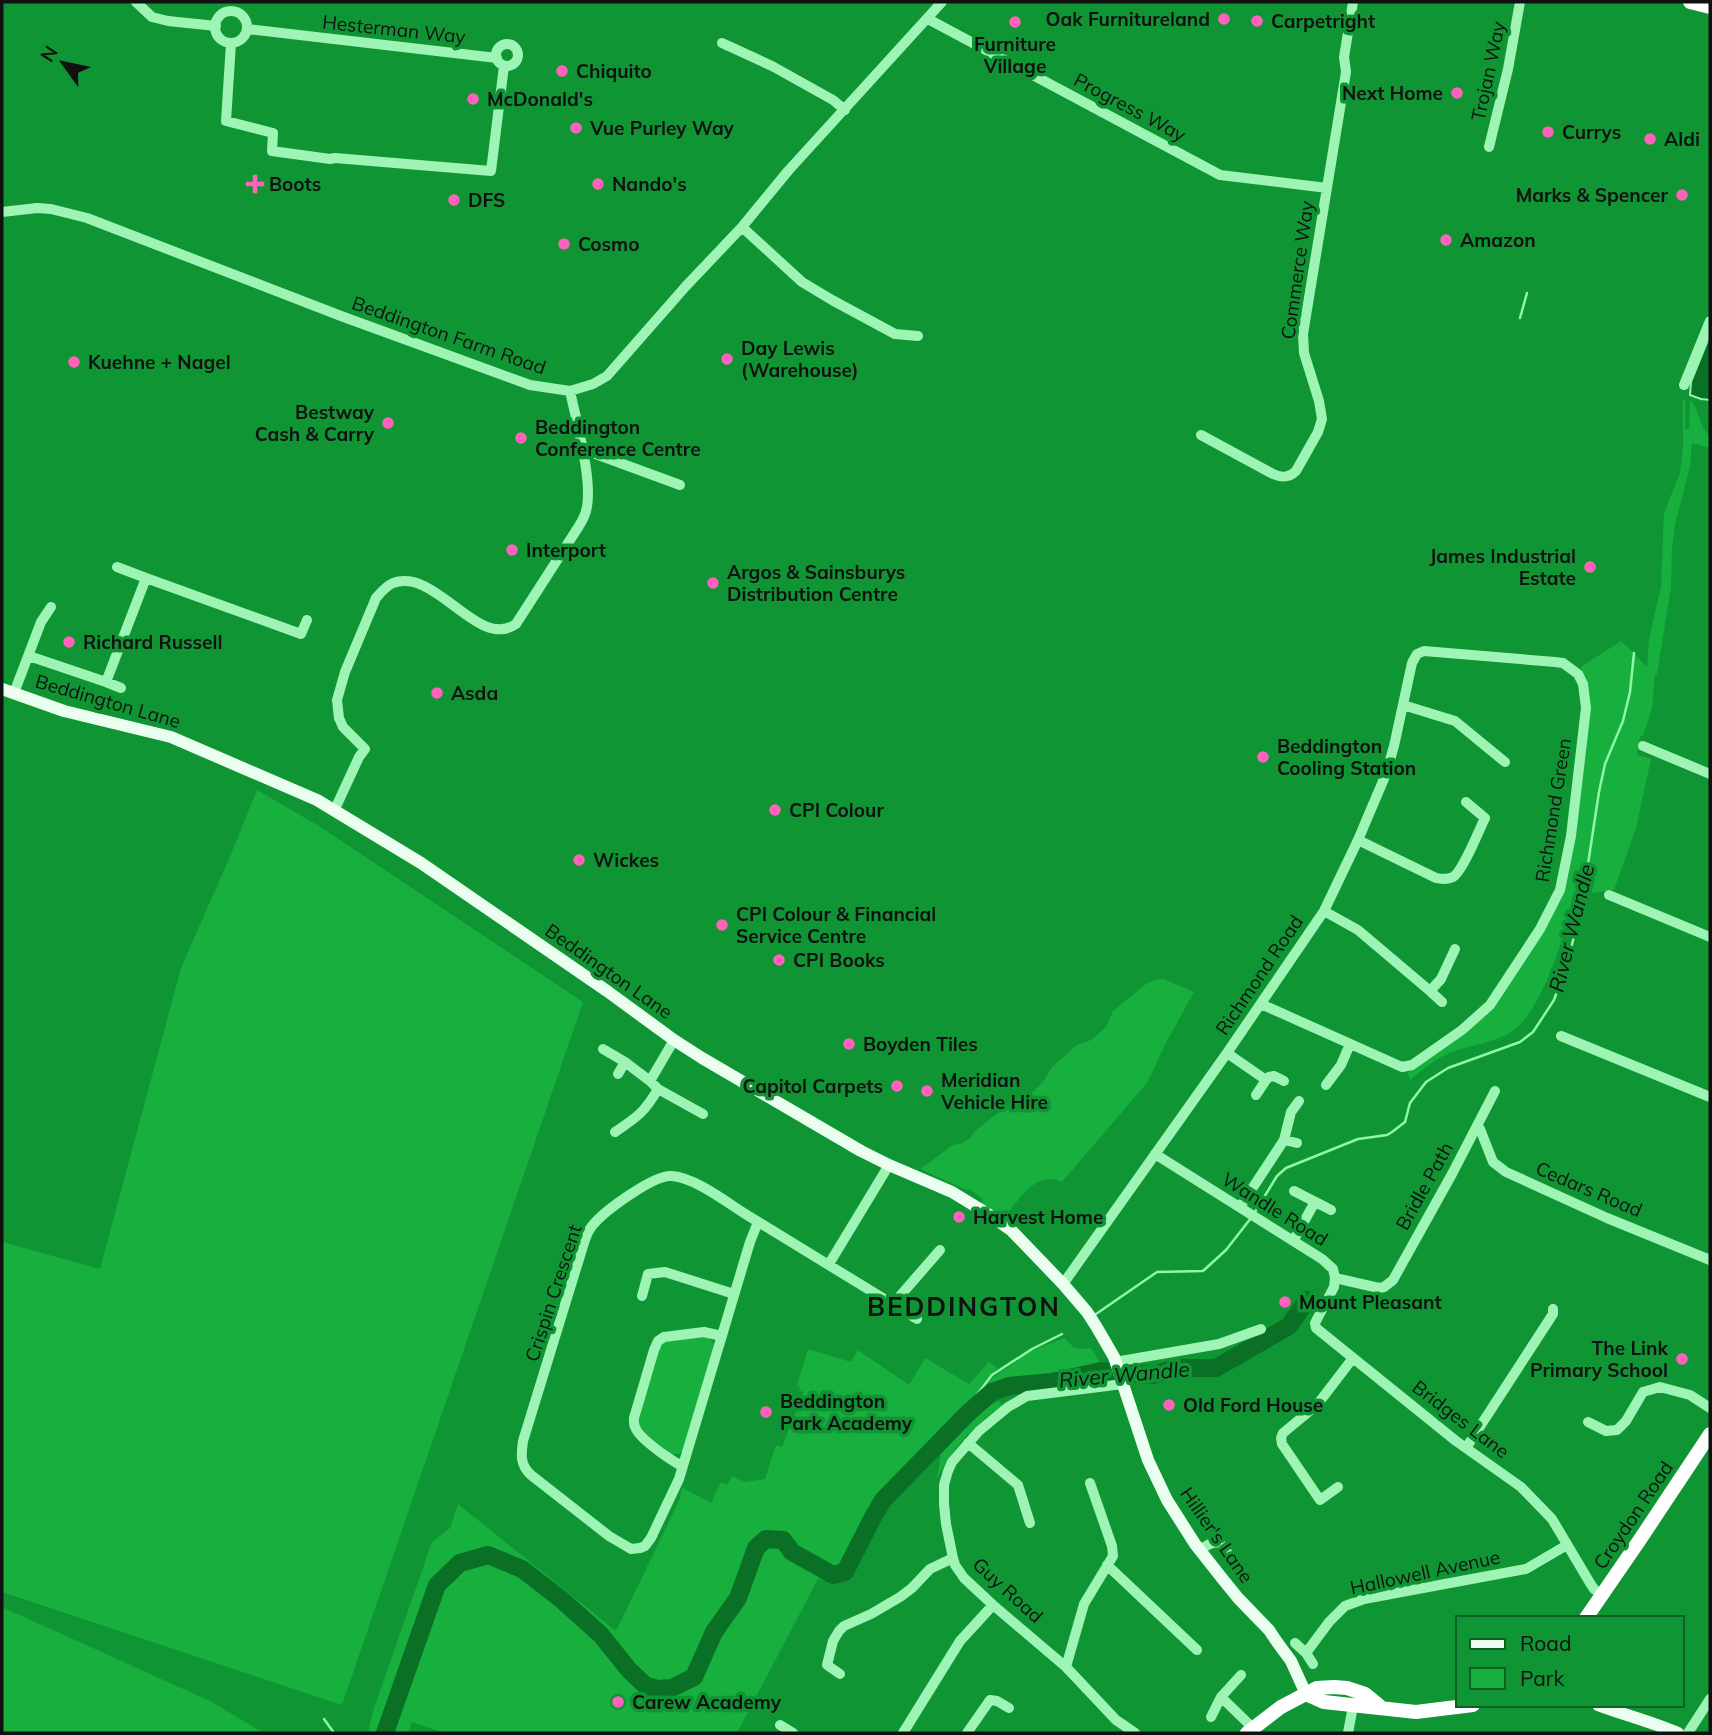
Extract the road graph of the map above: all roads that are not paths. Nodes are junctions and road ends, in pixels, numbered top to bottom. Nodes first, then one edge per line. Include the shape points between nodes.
1 (136, 2) edge
2 (942, 2) edge
3 (1353, 2) edge
4 (1520, 2) edge
5 (1690, 2) edge
6 (1710, 7) edge
7 (928, 19) junction
8 (216, 26) junction
9 (247, 29) junction
10 (230, 43) junction
11 (722, 43) dead end
12 (845, 110) junction
13 (1489, 147) dead end
14 (1327, 188) junction
15 (2, 212) edge
16 (742, 227) junction
17 (1710, 321) edge
18 (918, 336) dead end
19 (1684, 385) dead end
20 (570, 391) junction
21 (1200, 435) dead end
22 (582, 449) junction
23 (680, 485) dead end
24 (117, 567) dead end
25 (146, 578) junction
26 (51, 607) dead end
27 (307, 620) dead end
28 (1417, 654) joint
29 (29, 656) junction
30 (106, 682) junction
31 (121, 688) dead end
32 (8, 691) edge
33 (1403, 705) junction
34 (1643, 746) dead end
35 (1505, 762) dead end
36 (1710, 774) edge
37 (1466, 802) dead end
38 (335, 810) junction
39 (1358, 840) junction
40 (1609, 895) dead end
41 (1324, 911) junction
42 (1710, 937) edge
43 (1455, 949) dead end
44 (1430, 991) junction
45 (1442, 1002) dead end
46 (1261, 1004) junction
47 (1561, 1036) dead end
48 (674, 1040) junction
49 (1350, 1044) junction
50 (603, 1049) dead end
51 (1227, 1053) junction
52 (625, 1062) junction
53 (618, 1074) dead end
54 (649, 1080) junction
55 (1266, 1080) junction
56 (1284, 1081) dead end
57 (1326, 1085) dead end
58 (658, 1088) junction
59 (1495, 1091) dead end
60 (1256, 1095) dead end
61 (1710, 1097) edge
62 (1299, 1101) dead end
63 (702, 1114) dead end
64 (1477, 1126) junction
65 (615, 1132) dead end
66 (1284, 1140) junction
67 (1297, 1143) dead end
68 (1155, 1154) junction
69 (889, 1165) junction
70 (1294, 1191) dead end
71 (1315, 1202) junction
72 (1243, 1209) junction
73 (1331, 1210) dead end
74 (758, 1222) junction
75 (1293, 1241) junction
76 (940, 1250) dead end
77 (1710, 1260) edge
78 (829, 1264) junction
79 (1335, 1278) junction
80 (1063, 1284) junction
81 (734, 1294) junction
82 (642, 1296) dead end
83 (893, 1304) junction
84 (1553, 1308) dead end
85 (917, 1319) dead end
86 (1261, 1329) dead end
87 (722, 1336) junction
88 (1353, 1358) junction
89 (1115, 1362) junction
90 (1123, 1384) junction
91 (1710, 1408) edge
92 (1588, 1422) dead end
93 (1710, 1434) edge
94 (968, 1443) junction
95 (1466, 1448) junction
96 (682, 1466) junction
97 (1090, 1483) dead end
98 (1338, 1487) dead end
99 (1030, 1523) dead end
100 (1567, 1545) junction
101 (1200, 1550) junction
102 (953, 1558) junction
103 (1235, 1563) dead end
104 (1107, 1565) junction
105 (993, 1605) junction
106 (1597, 1605) edge
107 (1295, 1643) dead end
108 (1198, 1650) dead end
109 (1306, 1653) junction
110 (1313, 1664) dead end
111 (1066, 1667) junction
112 (840, 1674) dead end
113 (1241, 1675) dead end
114 (1306, 1694) junction
115 (1221, 1697) junction
116 (1710, 1699) edge
117 (1353, 1706) junction
118 (1457, 1707) edge
119 (1607, 1707) edge
120 (1631, 1707) edge
121 (1009, 1708) dead end
122 (1382, 1708) junction
123 (1211, 1717) dead end
124 (1648, 1720) junction
125 (780, 1726) dead end
126 (1250, 1730) edge
127 (1661, 1730) edge
128 (793, 1733) edge
129 (903, 1733) edge
130 (967, 1733) edge
131 (1135, 1733) edge
132 (1348, 1733) edge
133 (1678, 1733) edge
134 (1688, 1733) edge

1 - 8 street via 152,17
2 - 7 street, Beddington Farm Road
3 - 14 street, Commerce Way
4 - 13 street, Trojan Way
5 - 6 highway
7 - 12 street, Beddington Farm Road
7 - 14 street, Progress Way via 1220,175
8 - 9 street via 219,17 232,12 243,16
8 - 10 street via 220,38
9 - 10 street via 239,41
9 - 10 street, Hesterman Way via 500,62 491,171 272,151 273,133 226,121
11 - 12 street via 772,66
12 - 16 street, Beddington Farm Road
14 - 21 street, Commerce Way via 1303,334 1306,362 1321,408 1318,432 1296,471 1284,477
15 - 20 street, Beddington Farm Road via 44,209 86,218 530,385
16 - 18 street via 802,282 895,334
16 - 20 street, Beddington Farm Road via 607,376
17 - 19 street
20 - 22 street
22 - 23 street
22 - 38 street via 589,494 586,511 516,624 499,630 484,625 417,582 392,583 376,598 337,700 343,727 365,749
24 - 25 street
25 - 27 street via 301,635
25 - 30 street
26 - 29 street
28 - 33 street, Richmond Road
28 - 49 street, Richmond Green via 1423,650 1555,662 1578,674 1586,708 1569,851 1560,890 1548,915 1494,999 1473,1021 1409,1067
29 - 30 street
29 - 32 street
30 - 31 street
32 - 38 main road, Beddington Lane via 171,737
33 - 35 street via 1455,721
33 - 39 street, Richmond Road via 1386,774
34 - 36 street
37 - 39 street via 1485,818 1460,870 1451,878 1436,878
38 - 48 main road, Beddington Lane via 443,878
39 - 41 street, Richmond Road
40 - 42 street
41 - 44 street via 1358,930
41 - 46 street, Richmond Road
43 - 44 street
44 - 45 street
46 - 49 street, Richmond Green
46 - 51 street, Richmond Road
47 - 61 street
48 - 54 street
48 - 69 main road, Beddington Lane
49 - 57 street
50 - 52 street
51 - 55 street
51 - 68 street, Richmond Road
52 - 53 street
52 - 54 street
54 - 58 street
55 - 56 street via 1274,1076
55 - 60 street
58 - 63 street
58 - 65 street via 640,1114
59 - 64 street, Bridle Path
62 - 66 street via 1291,1112
64 - 77 street, Cedars Road via 1493,1162 1506,1172
64 - 79 street, Bridle Path via 1392,1280 1375,1288
66 - 67 street
66 - 72 street
68 - 72 street, Wandle Road
68 - 80 street, Richmond Road
69 - 78 street
69 - 80 main road, Beddington Lane via 953,1192 988,1214 1019,1238
70 - 71 street
71 - 73 street
71 - 75 street
72 - 75 street, Wandle Road
74 - 78 street, Crispin Crescent
74 - 81 street
74 - 96 street, Crispin Crescent via 694,1183 667,1175 649,1182 599,1219 587,1236 521,1460 548,1488 631,1549 645,1546 650,1538
75 - 79 street, Wandle Road via 1329,1265
76 - 83 street
78 - 83 street, Crispin Crescent
79 - 88 street, Bridges Lane via 1315,1325
80 - 89 main road, Beddington Lane via 1087,1312
81 - 82 street via 665,1272 648,1275
81 - 87 street
83 - 85 street, Crispin Crescent
84 - 95 street
86 - 89 street via 1219,1344
87 - 96 street
87 - 96 street via 704,1332 664,1337 654,1350 634,1425 639,1434
88 - 95 street, Bridges Lane
88 - 98 street via 1317,1405 1281,1438 1320,1500
89 - 90 main road, Beddington Lane
90 - 94 street, Guy Road via 1027,1396 998,1414
90 - 101 main road, Hillier's Lane via 1155,1476
91 - 92 street via 1690,1395 1660,1387 1643,1392 1617,1430 1606,1431
93 - 106 highway, Croydon Road
94 - 99 street via 1018,1485
94 - 102 street, Guy Road via 947,1471 944,1485
95 - 100 street, Bridges Lane via 1526,1492 1552,1519
97 - 104 street via 1112,1546 1113,1556
100 - 106 street, Bridges Lane via 1592,1587
100 - 109 street, Hallowell Avenue via 1526,1569 1354,1602 1329,1622
101 - 103 street via 1220,1543
101 - 114 main road, Hillier's Lane via 1269,1630 1291,1661
102 - 105 street, Guy Road via 964,1578
102 - 112 street via 930,1569 900,1597 839,1630 827,1665
104 - 108 street
104 - 111 street via 1084,1604
105 - 111 street, Guy Road
105 - 129 street via 960,1641
107 - 109 street
109 - 110 street
111 - 131 street, Guy Road via 1107,1713
113 - 115 street
114 - 117 highway
114 - 122 highway via 1317,1688 1347,1688 1365,1694
114 - 126 highway
115 - 123 street
115 - 126 street
116 - 134 street
117 - 122 highway
117 - 132 street
118 - 122 highway via 1416,1712
119 - 124 main road
120 - 124 main road
121 - 130 street via 990,1700
124 - 127 main road
125 - 128 street
127 - 133 main road

